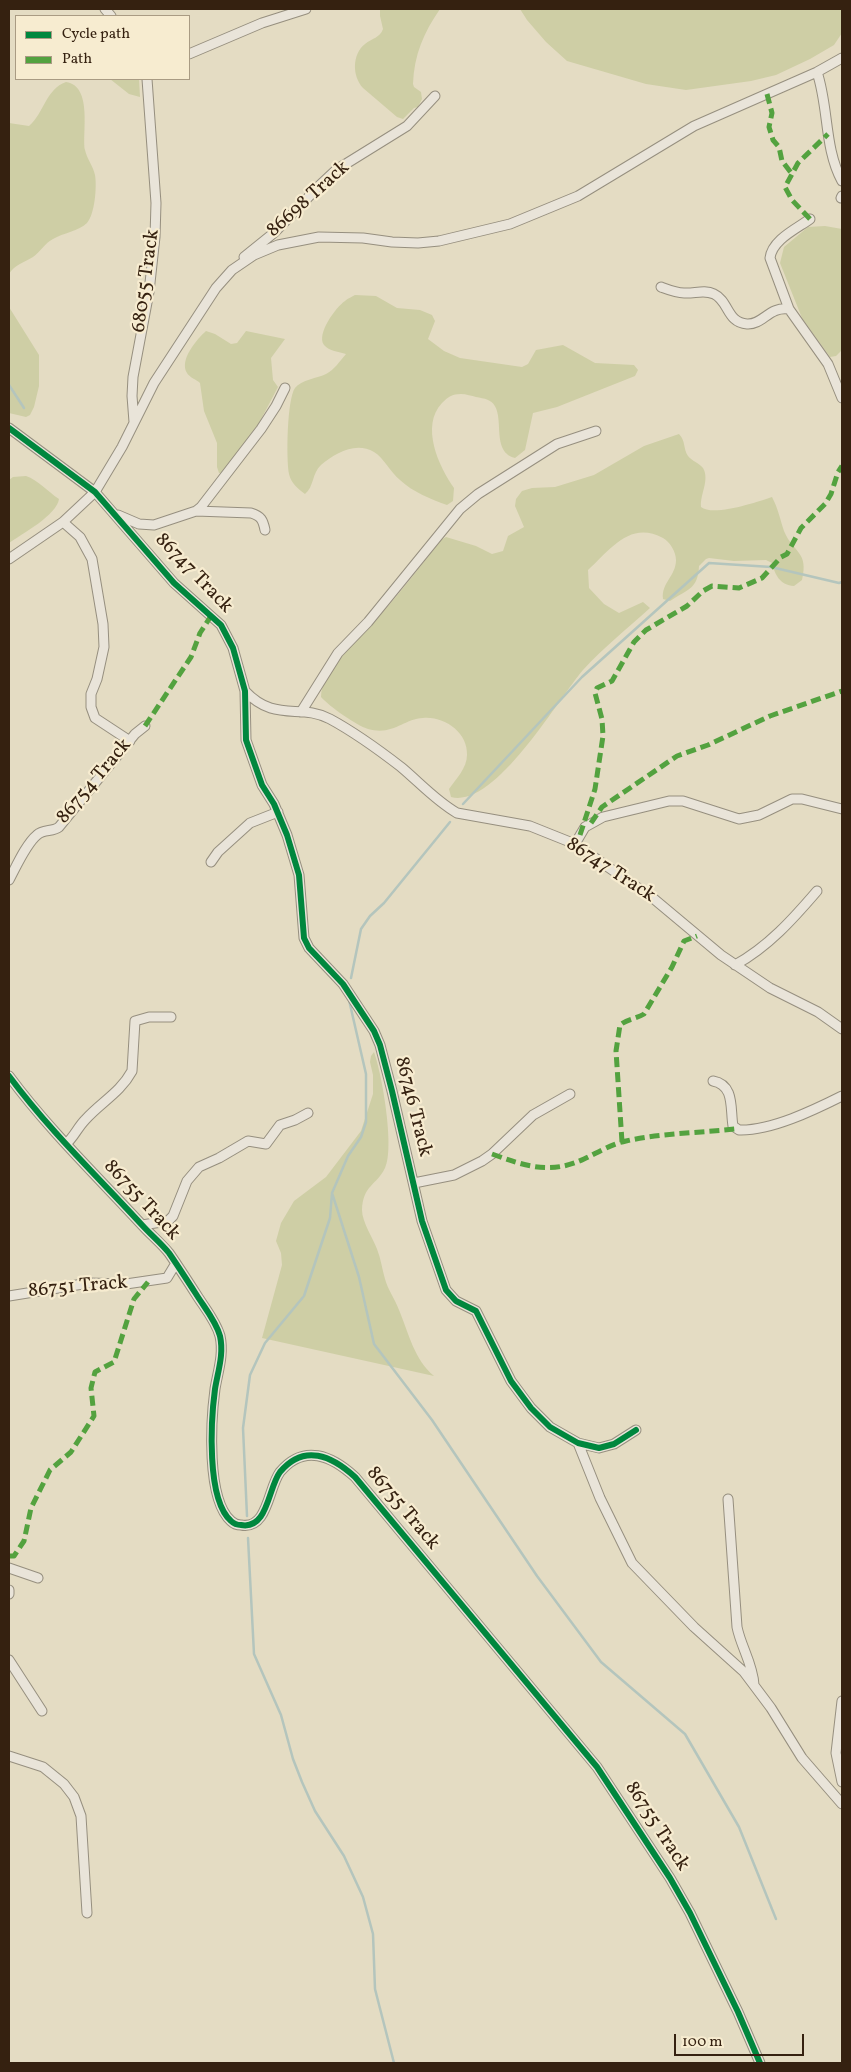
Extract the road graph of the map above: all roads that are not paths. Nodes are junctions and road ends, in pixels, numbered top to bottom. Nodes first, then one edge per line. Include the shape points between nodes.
1 (306, 9) edge
2 (190, 54) edge
3 (842, 58) edge
4 (818, 72) junction
5 (149, 80) edge
6 (435, 96) dead end
7 (842, 181) edge
8 (810, 219) dead end
9 (232, 270) junction
10 (662, 287) dead end
11 (789, 309) junction
12 (285, 388) dead end
13 (842, 398) edge
14 (134, 422) junction
15 (9, 428) edge
16 (596, 431) dead end
17 (95, 492) junction
18 (196, 511) junction
19 (116, 514) junction
20 (63, 522) junction
21 (265, 530) dead end
22 (9, 559) edge
23 (245, 691) junction
24 (301, 712) junction
25 (145, 726) dead end
26 (130, 741) junction
27 (842, 809) edge
28 (278, 812) junction
29 (575, 844) junction
30 (211, 862) dead end
31 (9, 880) edge
32 (817, 891) dead end
33 (735, 965) junction
34 (171, 1017) dead end
35 (842, 1029) edge
36 (9, 1076) edge
37 (712, 1081) dead end
38 (570, 1094) dead end
39 (842, 1096) edge
40 (308, 1113) dead end
41 (66, 1144) junction
42 (414, 1183) junction
43 (142, 1225) junction
44 (176, 1263) junction
45 (9, 1296) edge
46 (636, 1430) dead end
47 (578, 1443) junction
48 (728, 1499) dead end
49 (9, 1568) edge
50 (38, 1578) dead end
51 (9, 1590) edge
52 (9, 1594) edge
53 (9, 1660) edge
54 (754, 1685) junction
55 (842, 1701) edge
56 (42, 1711) dead end
57 (9, 1756) edge
58 (842, 1782) edge
59 (842, 1804) edge
60 (86, 1913) dead end
61 (760, 2063) edge

1 - 2 street
3 - 4 street
4 - 7 street via 824,91 828,134
4 - 9 street via 694,126 578,196 510,224 439,242 319,237 259,252
5 - 14 street, 68055 Track via 155,237 149,292 133,377
6 - 9 street, 86698 Track via 407,126 336,170
8 - 11 street via 771,251 770,258
9 - 14 street via 168,359
10 - 11 street via 686,294 714,294 737,322 747,324 755,323 775,310
11 - 13 street via 828,364
12 - 18 street via 261,428 212,495
14 - 17 street
15 - 17 street, 86747 Track
16 - 24 street via 557,444 460,509 368,622 338,653
17 - 19 street, 86747 Track
17 - 20 street
18 - 19 street via 154,525 139,524
18 - 21 street via 252,513 262,519
19 - 23 street, 86747 Track via 174,583 221,625 234,648
20 - 22 street
20 - 26 street via 80,537 92,559 102,624 104,647 91,694 91,707 95,718
23 - 24 street, 86747 Track via 268,707 282,712
23 - 28 street, 86746 Track via 246,740 262,785
24 - 29 street, 86747 Track via 317,713 338,724 400,766 457,813 530,826
25 - 26 street, 86754 Track
26 - 31 street, 86754 Track via 59,827 34,838
27 - 29 street via 802,798 759,815 739,819 676,800 614,814 591,823
28 - 30 street via 250,823
28 - 42 street, 86746 Track via 299,876 304,938 309,948 343,984 374,1031 384,1059
29 - 33 street, 86747 Track via 654,899
32 - 33 street via 765,945
33 - 35 street, 86747 Track
34 - 41 street via 135,1021 132,1071 115,1095 83,1122
36 - 41 street, 86755 Track
37 - 39 street via 723,1084 728,1090 733,1126 739,1130 799,1116
38 - 42 street via 528,1118 492,1154 454,1175
40 - 43 street via 280,1125 266,1144 248,1142 199,1166 187,1181 173,1216 168,1221
41 - 43 street, 86755 Track
42 - 47 street, 86746 Track via 429,1242 446,1290 456,1301 476,1312 500,1363 530,1408 550,1427
43 - 44 street, 86755 Track
44 - 45 street, 86751 Track via 167,1278 148,1282 84,1284
44 - 61 street, 86755 Track via 220,1335 221,1359 213,1407 212,1455 216,1490 225,1514 237,1525 253,1525 263,1512 280,1472 301,1456 327,1458 341,1464 355,1477 597,1767 690,1913
46 - 47 street, 86746 Track via 606,1447 588,1447
47 - 54 street via 600,1498 632,1563
48 - 54 street via 737,1627 739,1641 754,1674
49 - 50 street
51 - 52 street
53 - 56 street
54 - 59 street via 802,1758
55 - 58 street via 836,1753
57 - 60 street via 43,1767 55,1775 74,1797 81,1816

